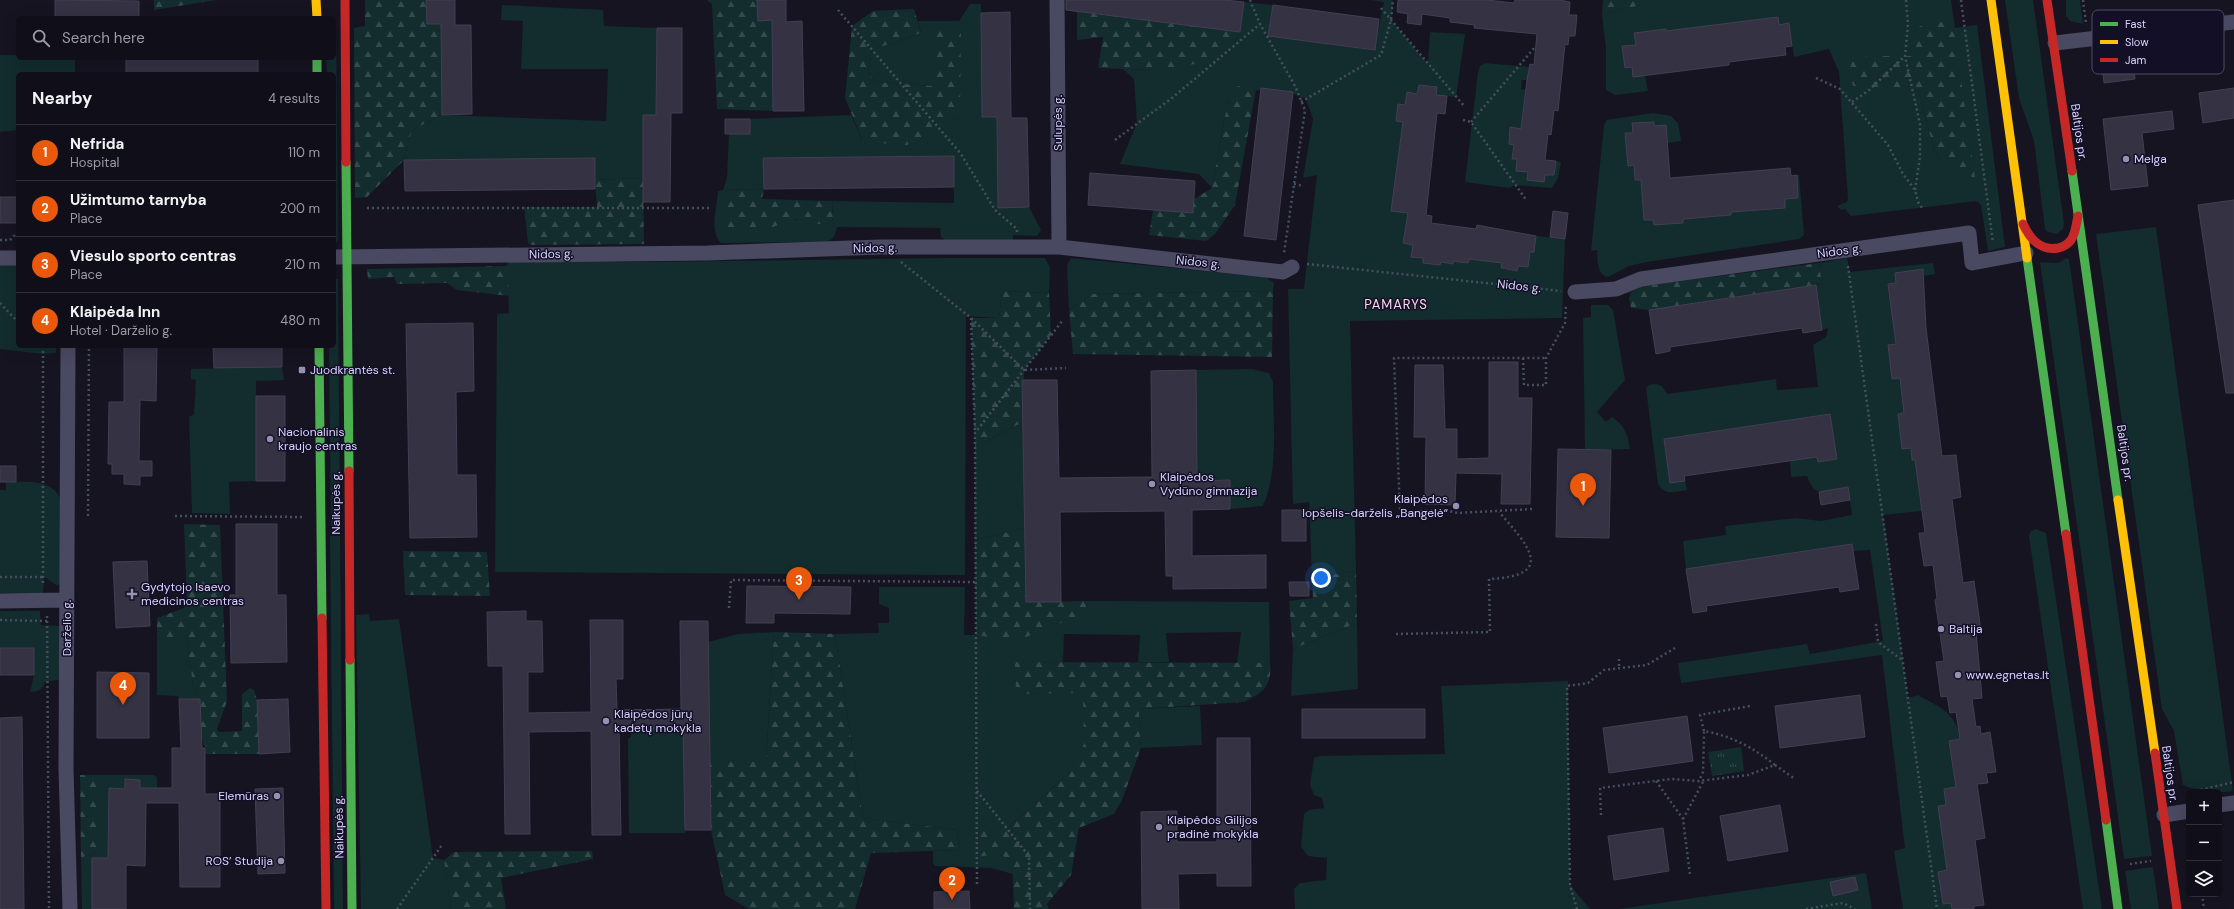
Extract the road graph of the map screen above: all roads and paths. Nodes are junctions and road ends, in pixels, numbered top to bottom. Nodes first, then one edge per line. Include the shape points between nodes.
1 (316, 0) edge
2 (345, 0) edge
3 (1057, 0) edge
4 (1250, 0) edge
5 (1393, 0) edge
6 (1906, 0) edge
7 (1961, 0) edge
8 (1991, 0) edge
9 (2047, 0) edge
10 (2083, 0) edge
11 (1381, 8) dead end
12 (838, 10) dead end
13 (316, 16) edge
14 (1391, 20) junction
15 (2234, 22) edge
16 (2224, 23) edge
17 (1260, 24) junction
18 (2088, 40) junction
19 (2092, 40) edge
20 (2055, 43) junction
21 (1535, 47) dead end
22 (1906, 56) junction
23 (317, 60) edge
24 (317, 72) edge
25 (1816, 78) dead end
26 (1301, 102) junction
27 (1852, 102) junction
28 (1465, 107) dead end
29 (1463, 120) dead end
30 (1471, 122) junction
31 (1115, 140) dead end
32 (1294, 184) junction
33 (1304, 186) dead end
34 (1915, 190) junction
35 (1527, 201) dead end
36 (367, 208) dead end
37 (709, 208) dead end
38 (1922, 208) dead end
39 (2079, 214) junction
40 (2022, 222) junction
41 (16, 234) edge
42 (0, 240) edge
43 (881, 247) junction
44 (1018, 247) junction
45 (1059, 247) junction
46 (1846, 250) junction
47 (2026, 253) junction
48 (340, 257) edge
49 (0, 258) edge
50 (16, 258) edge
51 (1996, 259) junction
52 (1287, 270) junction
53 (1571, 292) junction
54 (0, 303) edge
55 (971, 318) junction
56 (16, 320) edge
57 (1063, 320) dead end
58 (42, 348) edge
59 (68, 348) edge
60 (89, 348) edge
61 (319, 348) edge
62 (1523, 358) junction
63 (1546, 358) junction
64 (1066, 368) dead end
65 (1024, 370) junction
66 (975, 433) junction
67 (1532, 509) dead end
68 (1499, 511) junction
69 (88, 516) dead end
70 (175, 516) dead end
71 (321, 518) junction
72 (0, 576) edge
73 (43, 577) junction
74 (975, 582) junction
75 (44, 600) junction
76 (67, 600) junction
77 (0, 601) edge
78 (729, 608) dead end
79 (0, 620) edge
80 (48, 621) junction
81 (1876, 624) dead end
82 (1396, 634) dead end
83 (1675, 648) dead end
84 (1619, 659) dead end
85 (1902, 660) junction
86 (1619, 669) junction
87 (1750, 706) dead end
88 (1704, 731) junction
89 (1776, 765) junction
90 (1795, 779) dead end
91 (1704, 780) junction
92 (1656, 781) junction
93 (1698, 781) junction
94 (2234, 782) edge
95 (2204, 789) edge
96 (976, 790) junction
97 (2234, 803) edge
98 (2222, 805) edge
99 (2186, 811) edge
100 (1601, 815) dead end
101 (2164, 815) junction
102 (1683, 819) junction
103 (442, 845) dead end
104 (1690, 875) dead end
105 (977, 884) dead end
106 (2202, 897) edge
107 (49, 909) edge
108 (70, 909) edge
109 (326, 909) edge
110 (352, 909) edge
111 (397, 909) edge
112 (1030, 909) edge
113 (1578, 909) edge
114 (1806, 909) edge
115 (1855, 909) edge
116 (1937, 909) edge
117 (2118, 909) edge
118 (2177, 909) edge
119 (2204, 909) edge

1 - 13 main road
2 - 48 main road, Naikupės g.
3 - 45 street, Sulupės g.
4 - 17 path
5 - 14 path
6 - 22 path
7 - 51 path
8 - 40 main road
9 - 20 main road, Baltijos pr.
10 - 18 path
11 - 14 path
12 - 44 path via 961,154 995,210 1017,229
14 - 26 path via 1381,55
14 - 28 path
15 - 16 street
17 - 26 path
17 - 31 path via 1172,98
18 - 19 street
18 - 20 street
20 - 39 main road, Baltijos pr.
21 - 30 path
22 - 27 path via 1868,91
22 - 34 path via 1920,124 1920,157
23 - 24 main road
25 - 27 path via 1840,89
26 - 32 path via 1305,110
27 - 34 path via 1888,145 1900,170
29 - 30 path
30 - 35 path
32 - 33 path
32 - 52 path
34 - 38 path
36 - 37 path
39 - 40 main road via 2071,240 2066,245 2054,249 2043,248 2034,243
39 - 101 main road, Baltijos pr.
40 - 47 main road
41 - 42 path via 10,240
43 - 44 street, Nidos g.
43 - 48 street, Nidos g. via 708,253
43 - 55 path
44 - 45 street, Nidos g.
45 - 52 street, Nidos g.
46 - 51 street, Nidos g. via 1969,233 1972,263
46 - 53 street, Nidos g. via 1641,279 1616,289
46 - 85 path
47 - 51 street, Nidos g.
47 - 117 main road
48 - 110 main road, Naikupės g.
49 - 50 street
52 - 53 path, Nidos g. via 1308,264
53 - 63 path via 1565,323
54 - 56 path
55 - 65 path
55 - 66 path
57 - 65 path
58 - 73 path
59 - 76 street, Darželio g.
60 - 69 path
61 - 71 main road, Naikupės g.
62 - 63 path
62 - 63 path via 1524,385 1546,385
62 - 68 path via 1394,358 1400,512 1443,510 1458,514
64 - 65 path
65 - 66 path
66 - 74 path
67 - 68 path
68 - 82 path via 1529,548 1532,556 1526,570 1509,578 1489,579 1490,632
70 - 71 path
71 - 109 main road, Naikupės g.
72 - 73 path
73 - 75 path
74 - 78 path via 731,580
74 - 96 path
75 - 76 street
75 - 77 street
75 - 80 path
76 - 108 street, Darželio g. via 66,769
79 - 80 path
80 - 107 path
81 - 85 path via 1878,642
83 - 86 path via 1647,665
84 - 86 path
85 - 116 path
86 - 113 path via 1604,670 1588,683 1567,686 1570,885
87 - 88 path via 1700,715
88 - 89 path via 1721,734 1756,749
88 - 93 path via 1703,772
89 - 90 path
89 - 91 path via 1748,775
91 - 93 path
91 - 102 path
92 - 93 path
92 - 100 path via 1600,788
92 - 102 path
94 - 95 path
96 - 105 path
96 - 112 path via 1028,856
97 - 98 street
99 - 101 street
101 - 118 main road, Baltijos pr.
102 - 104 path
103 - 111 path
106 - 119 path
114 - 115 path via 1844,903

